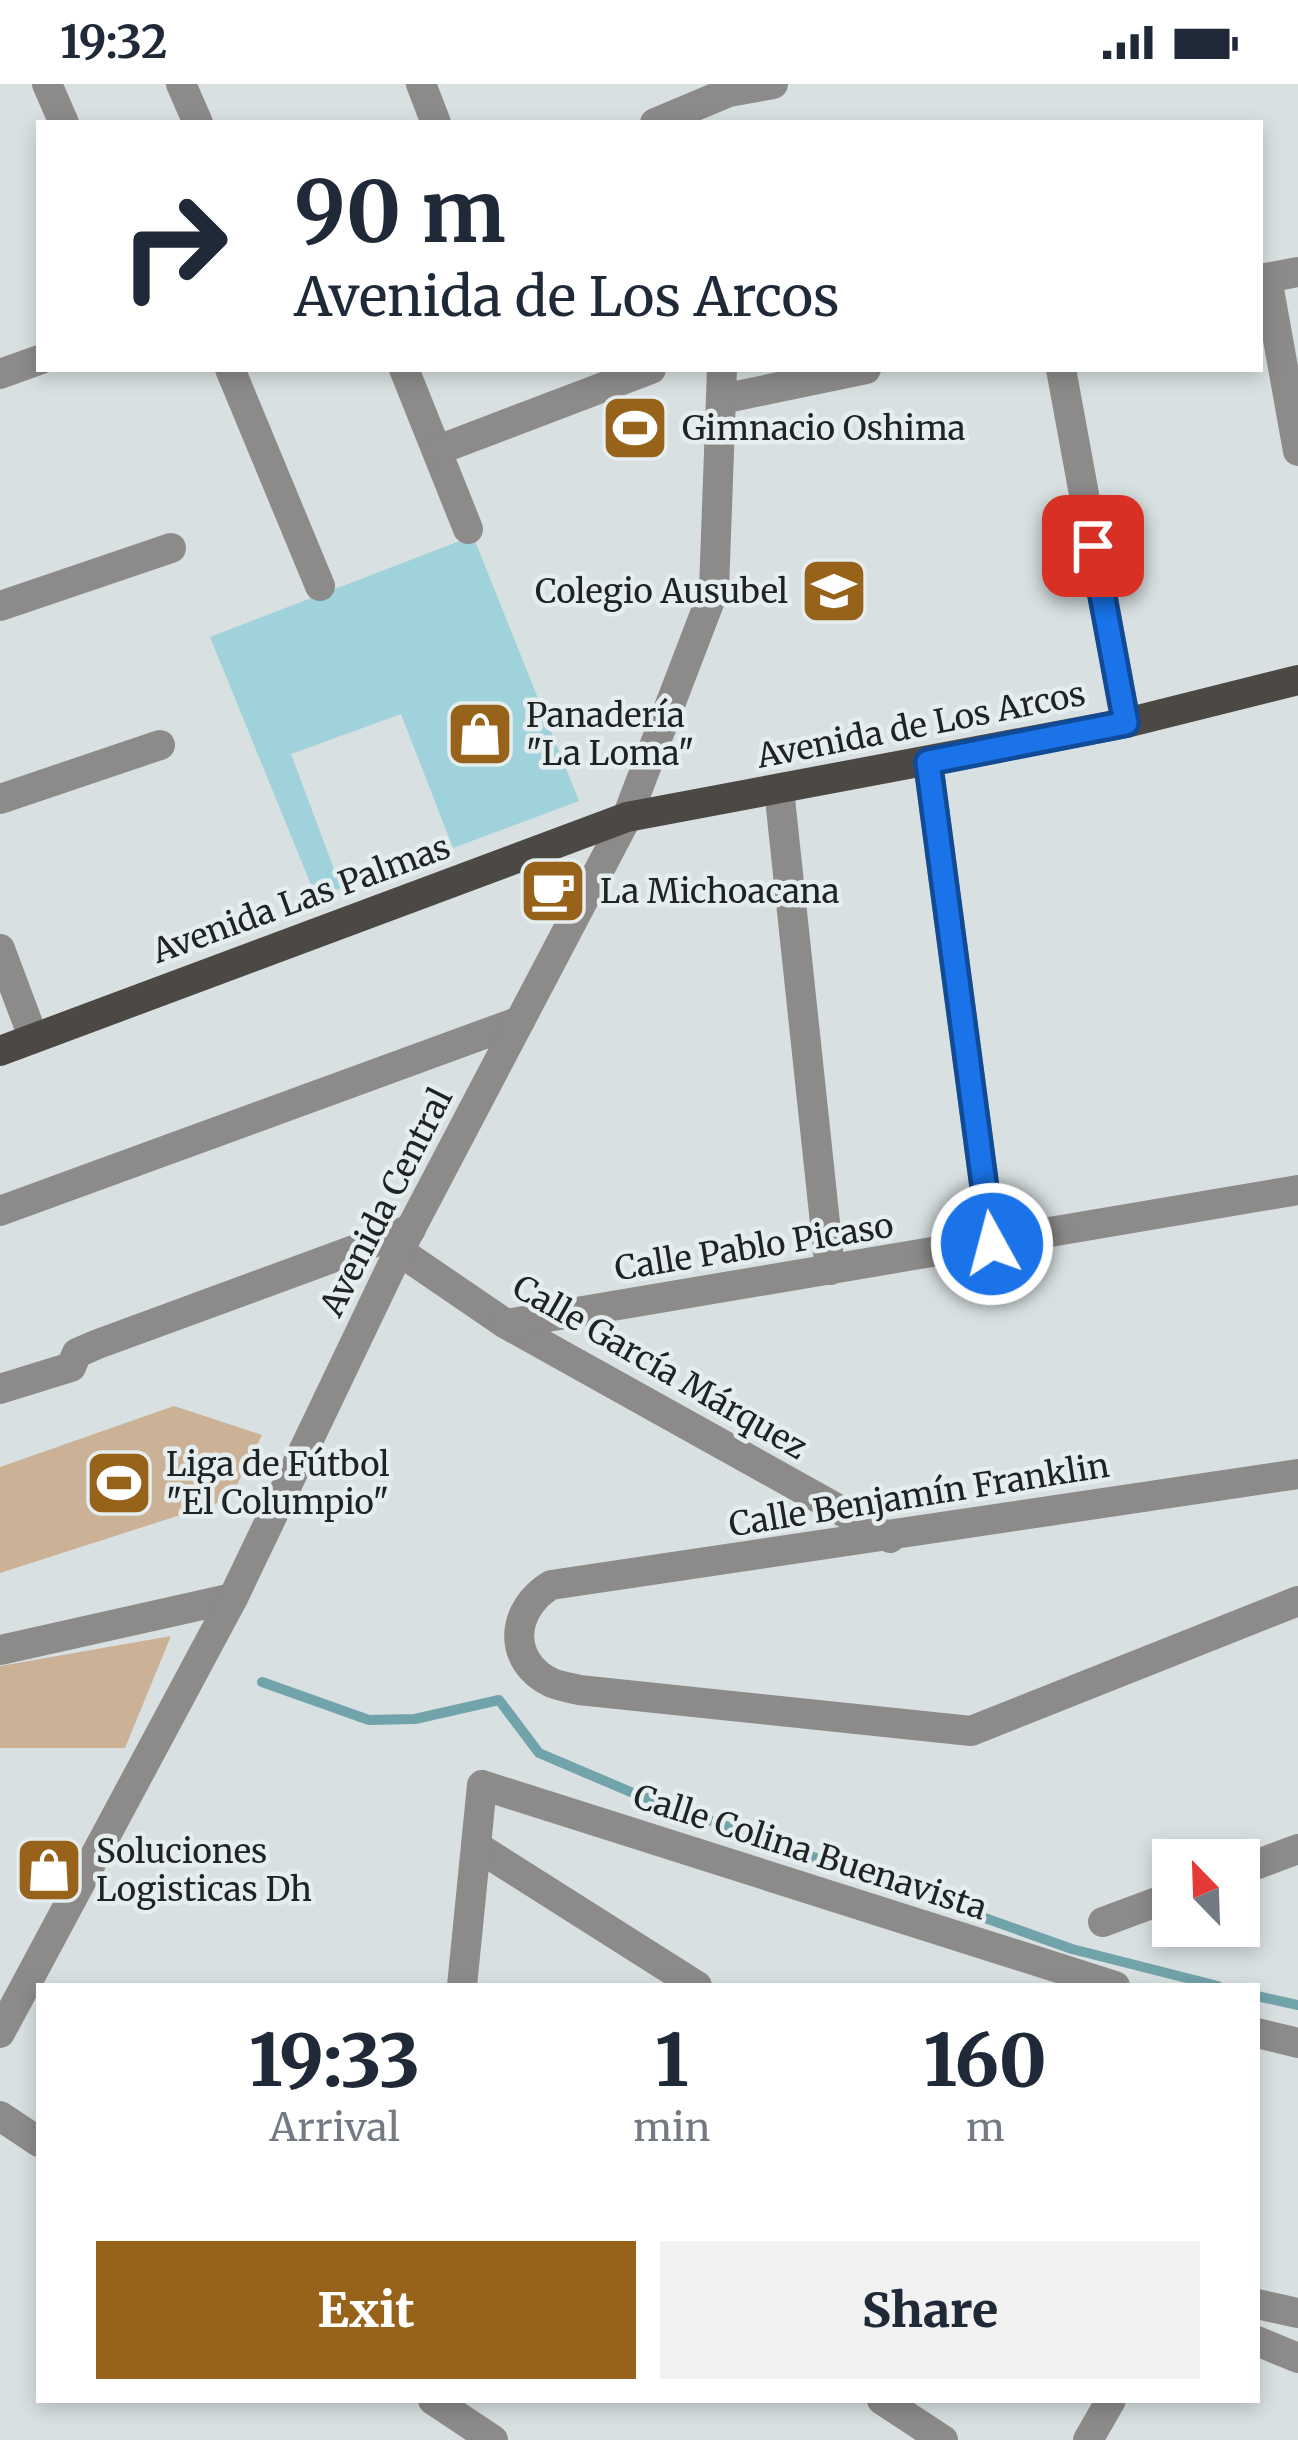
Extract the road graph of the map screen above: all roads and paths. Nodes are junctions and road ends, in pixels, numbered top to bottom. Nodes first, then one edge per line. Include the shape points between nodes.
1 (47, 84) edge
2 (181, 84) edge
3 (421, 84) edge
4 (773, 84) edge
5 (729, 100) edge
6 (63, 120) edge
7 (197, 120) edge
8 (435, 120) edge
9 (665, 120) edge
10 (1298, 272) edge
11 (1263, 278) edge
12 (36, 361) edge
13 (231, 372) edge
14 (405, 372) edge
15 (643, 372) edge
16 (837, 372) edge
17 (1062, 372) edge
18 (0, 373) edge
19 (722, 384) edge
20 (438, 450) junction
21 (1298, 451) edge
22 (468, 529) dead end
23 (171, 548) dead end
24 (320, 586) dead end
25 (0, 606) edge
26 (1298, 680) edge
27 (1126, 723) junction
28 (160, 745) dead end
29 (928, 762) junction
30 (779, 789) junction
31 (0, 799) edge
32 (627, 817) junction
33 (0, 949) edge
34 (520, 1021) junction
35 (33, 1037) junction
36 (0, 1051) edge
37 (1298, 1190) edge
38 (0, 1211) edge
39 (405, 1240) junction
40 (992, 1244) junction
41 (830, 1270) junction
42 (506, 1324) junction
43 (0, 1389) edge
44 (1298, 1474) edge
45 (890, 1538) junction
46 (233, 1598) junction
47 (1298, 1601) edge
48 (0, 1650) edge
49 (476, 1846) junction
50 (1298, 1849) edge
51 (1260, 1863) edge
52 (1152, 1904) edge
53 (1103, 1922) dead end
54 (462, 1983) edge
55 (692, 1983) edge
56 (1106, 1983) edge
57 (0, 2033) edge
58 (1260, 2033) edge
59 (1298, 2043) edge
60 (0, 2116) edge
61 (36, 2140) edge
62 (1260, 2305) edge
63 (1298, 2313) edge
64 (1260, 2342) edge
65 (1298, 2358) edge
66 (438, 2403) edge
67 (887, 2403) edge
68 (1109, 2403) edge
69 (494, 2440) edge
70 (943, 2440) edge
71 (1088, 2440) edge

1 - 6 street
2 - 7 street
3 - 8 street
4 - 5 street
5 - 9 street
10 - 11 street
11 - 21 street
12 - 18 street
13 - 24 street
14 - 20 street
15 - 20 street
16 - 19 street
17 - 27 street
19 - 32 street, Avenida Central via 714,590
20 - 22 street
23 - 25 street
26 - 27 main road, Avenida de Los Arcos
27 - 29 main road, Avenida de Los Arcos
28 - 31 street
29 - 30 main road, Avenida de Los Arcos
29 - 40 street
30 - 32 main road, Avenida de Los Arcos
30 - 41 street
32 - 34 street, Avenida Central
32 - 35 main road, Avenida Las Palmas
33 - 35 street
34 - 38 street
34 - 39 street, Avenida Central
35 - 36 main road, Avenida Las Palmas
37 - 40 street, Calle Pablo Picaso
39 - 42 street, Calle García Márquez
39 - 43 street via 98,1344 77,1353 71,1367
39 - 46 street, Avenida Central
40 - 41 street, Calle Pablo Picaso
41 - 42 street, Calle Pablo Picaso
42 - 45 street, Calle García Márquez
44 - 45 street, Calle Benjamín Franklin
45 - 47 street, Calle Benjamín Franklin via 551,1586 520,1615 519,1640 531,1667 579,1690 971,1731
46 - 48 street
46 - 57 street, Avenida Central
49 - 54 street
49 - 55 street
49 - 56 street, Calle Colina Buenavista via 482,1785
50 - 51 street
52 - 53 street
58 - 59 street
60 - 61 street
62 - 63 street
64 - 65 street
66 - 69 street
67 - 70 street
68 - 71 street

